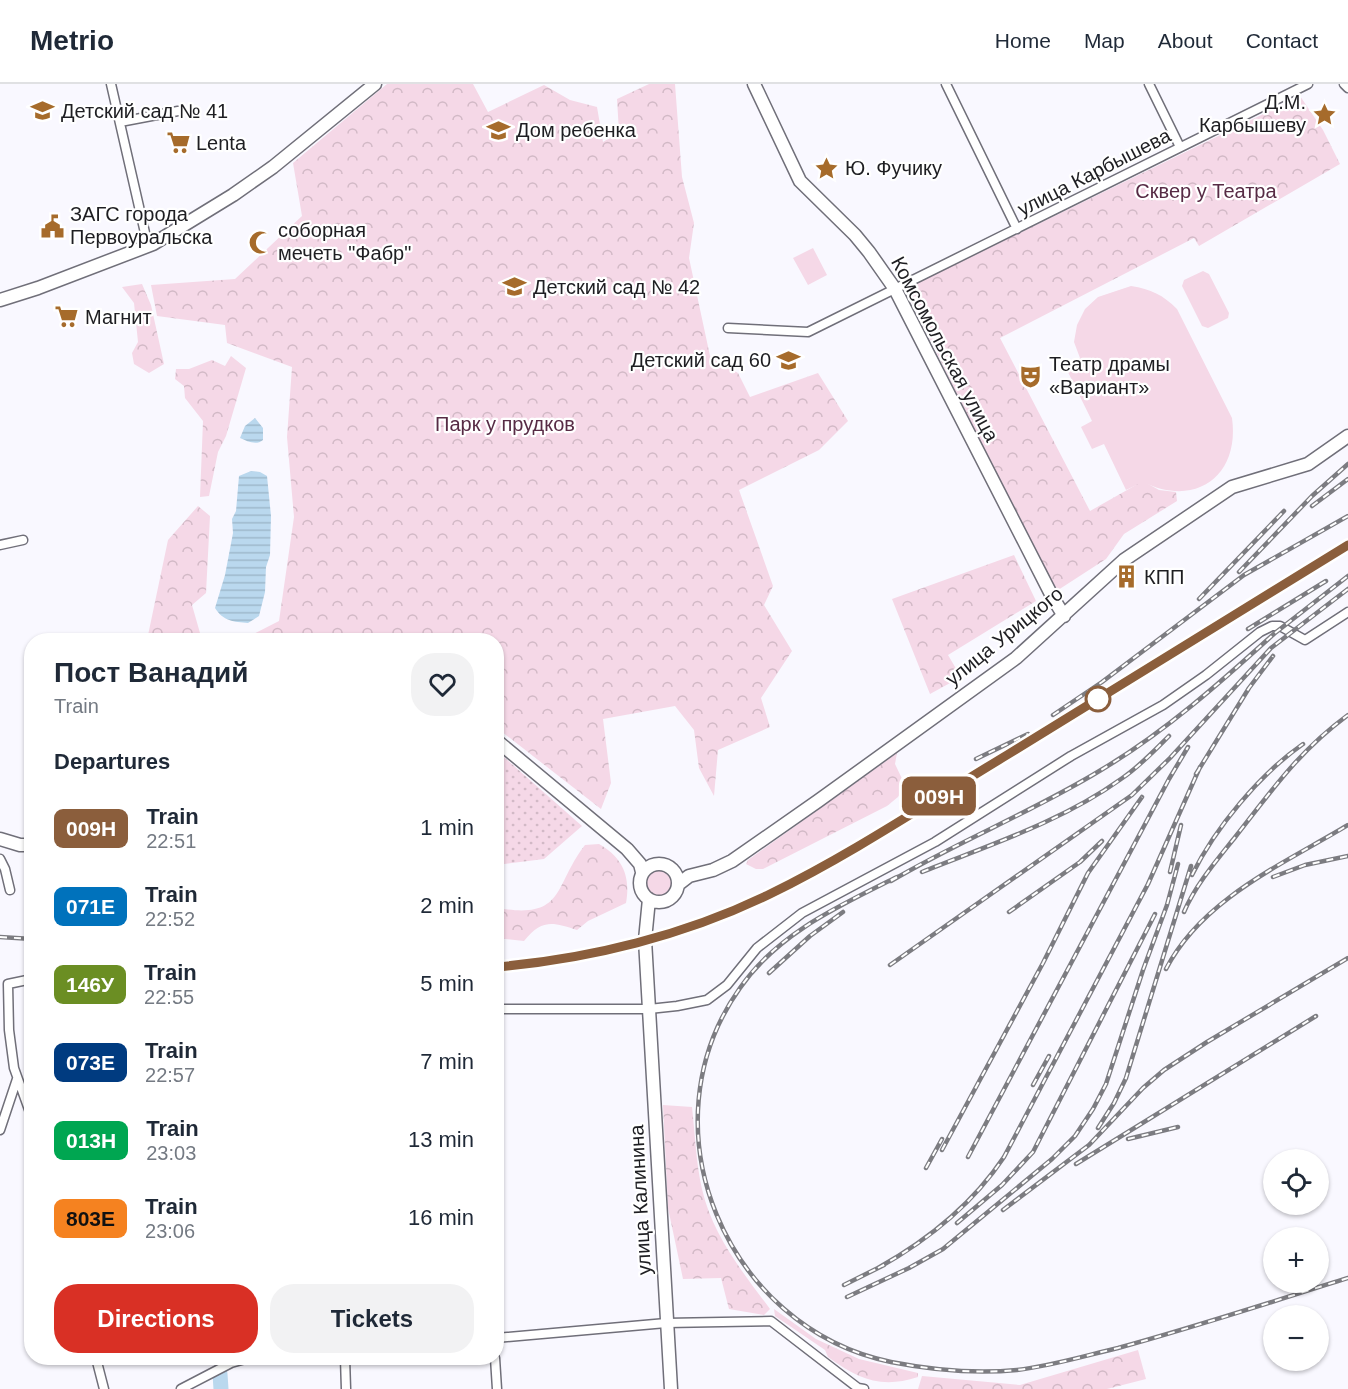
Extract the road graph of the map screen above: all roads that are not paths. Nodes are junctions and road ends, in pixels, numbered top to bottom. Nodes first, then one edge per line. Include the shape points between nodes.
1 (111, 84) edge
2 (375, 84) edge
3 (754, 84) edge
4 (946, 84) edge
5 (1149, 84) edge
6 (1308, 84) edge
7 (1344, 84) edge
8 (1348, 88) edge
9 (178, 111) dead end
10 (120, 122) junction
11 (1179, 147) junction
12 (1017, 229) junction
13 (148, 246) junction
14 (895, 289) junction
15 (0, 300) edge
16 (728, 328) dead end
17 (1348, 436) edge
18 (22, 540) dead end
19 (0, 545) edge
20 (1348, 612) edge
21 (1064, 616) junction
22 (504, 747) edge
23 (0, 839) edge
24 (24, 845) edge
25 (0, 859) edge
26 (644, 868) junction
27 (682, 878) junction
28 (10, 890) dead end
29 (650, 903) junction
30 (24, 981) edge
31 (504, 1009) edge
32 (649, 1010) junction
33 (17, 1079) junction
34 (24, 1097) edge
35 (0, 1130) edge
36 (666, 1323) junction
37 (504, 1337) edge
38 (98, 1365) edge
39 (227, 1365) edge
40 (345, 1365) edge
41 (496, 1365) edge
42 (845, 1377) junction
43 (104, 1389) edge
44 (181, 1389) edge
45 (346, 1389) edge
46 (498, 1389) edge
47 (671, 1389) edge
48 (845, 1389) edge
49 (864, 1389) edge

1 - 10 street
2 - 13 street via 265,173
3 - 14 street, Комсомольская улица via 800,181 855,235
4 - 12 street
5 - 11 street
6 - 11 street, улица Карбышева
7 - 8 street
9 - 10 street
10 - 13 street
11 - 12 street, улица Карбышева
12 - 14 street, улица Карбышева
13 - 15 street
14 - 16 street, улица Карбышева via 807,332
14 - 21 street, Комсомольская улица
17 - 21 street, улица Урицкого via 1308,464 1232,488 1124,560
18 - 19 street
20 - 32 street via 1305,640 1280,626 1260,632 1162,705 1071,756 935,842 802,913 757,948 714,996 688,1005
21 - 27 street, улица Урицкого via 1016,658 732,861
22 - 26 street via 627,849
23 - 24 street
25 - 28 street
26 - 27 street via 663,865
26 - 29 street via 640,888
27 - 29 street via 669,899
29 - 32 street, улица Калинина via 645,940
30 - 33 street via 8,984 9,1030
31 - 32 street
32 - 36 street, улица Калинина
33 - 34 street
33 - 35 street
36 - 37 street
36 - 42 street via 771,1321
36 - 47 street, улица Калинина
38 - 43 street
39 - 44 street
40 - 45 street
41 - 46 street
42 - 48 street
42 - 49 street

